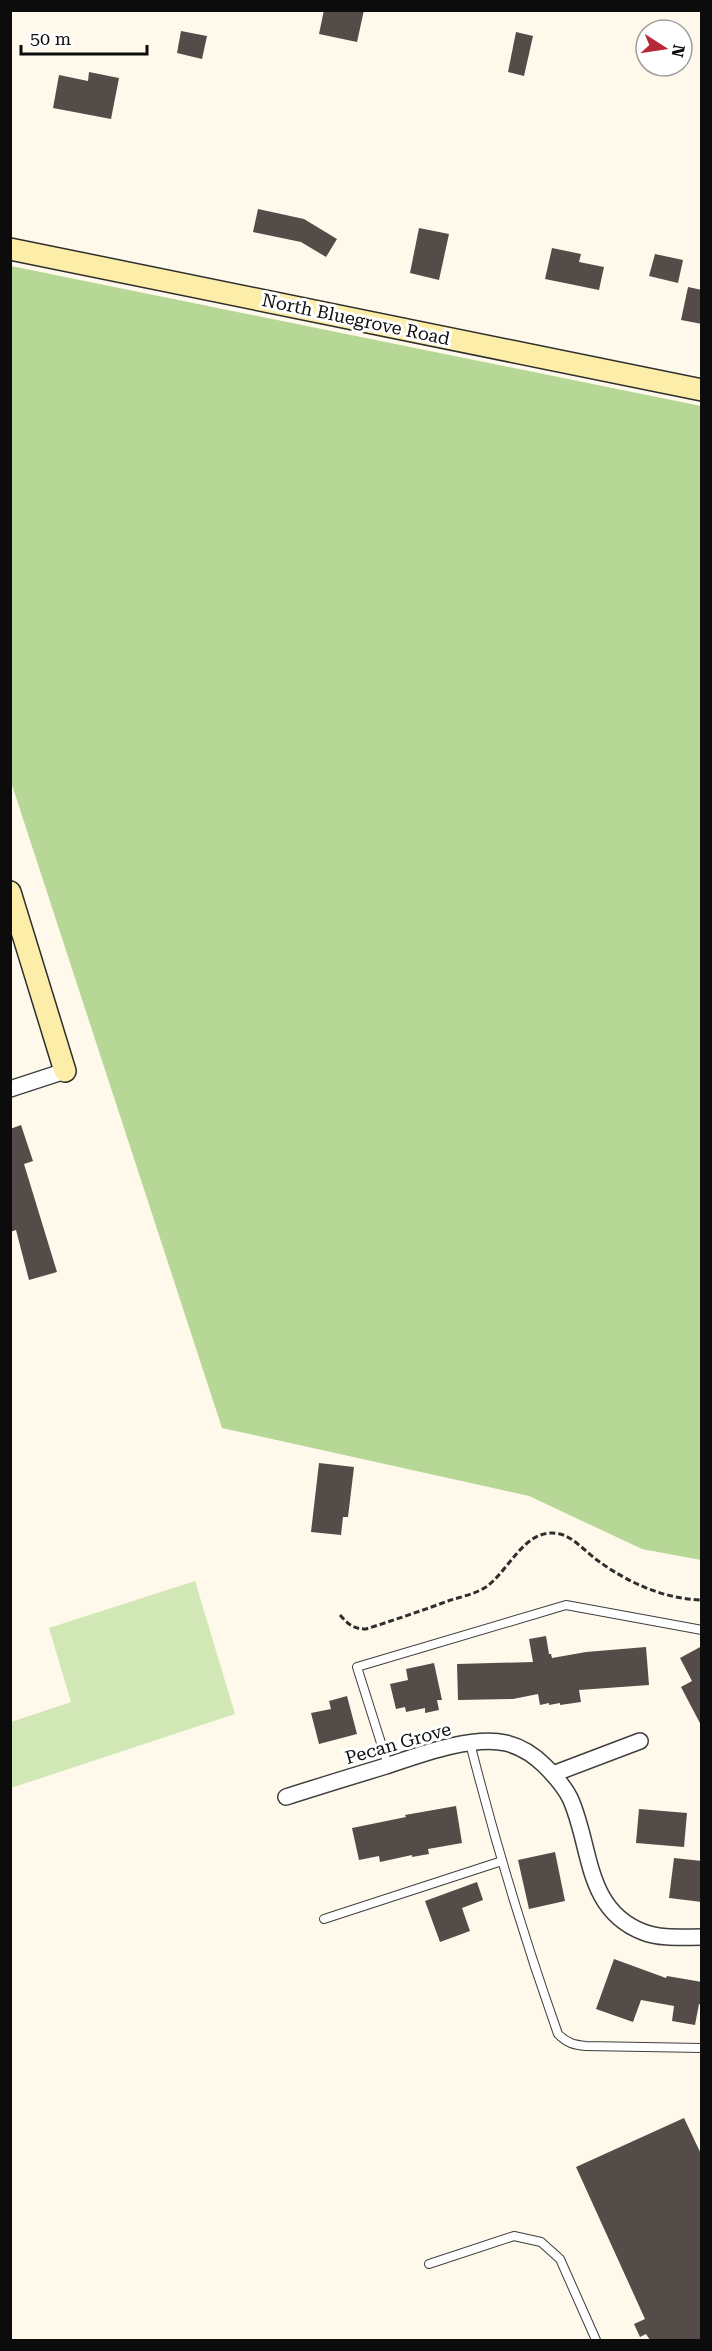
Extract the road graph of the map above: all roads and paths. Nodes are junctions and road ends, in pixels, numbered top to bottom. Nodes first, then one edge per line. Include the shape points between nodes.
1 (10, 249) edge
2 (702, 390) edge
3 (11, 893) edge
4 (65, 1071) joint
5 (10, 1089) edge
6 (702, 1599) edge
7 (340, 1615) dead end
8 (702, 1630) edge
9 (640, 1741) dead end
10 (470, 1743) junction
11 (388, 1765) junction
12 (553, 1774) junction
13 (286, 1797) dead end
14 (502, 1861) junction
15 (324, 1920) dead end
16 (702, 1937) edge
17 (702, 2048) edge
18 (429, 2264) dead end
19 (596, 2340) edge

1 - 2 street, North Bluegrove Road
3 - 4 street
4 - 5 street
6 - 7 path via 664,1593 628,1581 567,1537 544,1534 529,1541 480,1590 366,1629 349,1625
8 - 11 lane via 566,1605 357,1667
9 - 12 street
10 - 11 street, Pecan Grove
10 - 12 street, Pecan Grove via 505,1743 532,1754
10 - 14 lane
11 - 13 street, Pecan Grove
12 - 16 street, Pecan Grove via 575,1811 603,1901 620,1919 643,1932 666,1937
14 - 15 lane
14 - 17 lane via 531,1960 558,2034 565,2041 586,2046
18 - 19 lane via 514,2236 541,2242 560,2259

